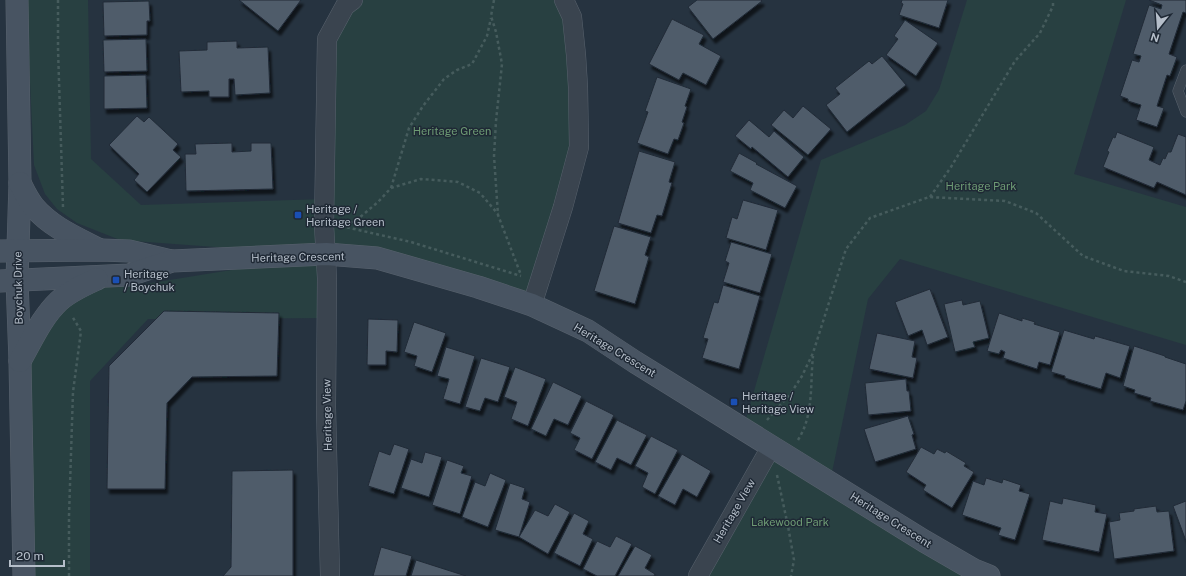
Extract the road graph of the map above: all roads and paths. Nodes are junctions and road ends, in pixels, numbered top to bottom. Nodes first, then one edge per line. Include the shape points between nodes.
1 (17, 0) edge
2 (58, 0) edge
3 (353, 0) edge
4 (494, 0) edge
5 (564, 0) edge
6 (1053, 0) edge
7 (491, 16) junction
8 (1186, 70) edge
9 (1186, 112) edge
10 (20, 183) junction
11 (391, 188) junction
12 (930, 197) junction
13 (63, 215) dead end
14 (498, 215) junction
15 (101, 250) junction
16 (9, 251) edge
17 (326, 254) junction
18 (172, 261) junction
19 (104, 276) junction
20 (8, 281) edge
21 (1186, 282) edge
22 (56, 305) junction
23 (532, 305) junction
24 (20, 361) junction
25 (763, 442) junction
26 (24, 576) edge
27 (69, 576) edge
28 (330, 576) edge
29 (698, 576) edge
30 (989, 576) edge

1 - 10 street, Boychuk Drive
2 - 13 path
3 - 17 street via 345,6 326,39
4 - 7 path
5 - 23 street via 572,17 576,55 579,147
6 - 12 path via 1054,6 1040,33 1015,61
7 - 11 path via 487,36 472,64 444,79 409,128
7 - 14 path via 502,64 494,156
8 - 9 lane via 1178,91
10 - 15 street via 34,207 48,221
10 - 16 street, Boychuk Drive
11 - 14 path via 421,179 458,182 480,193
11 - 14 path via 359,218 344,226 411,242 522,276
12 - 21 path via 1005,201 1036,213 1083,256 1124,270 1169,276
12 - 25 path via 870,218 846,249 813,353
15 - 16 street, Heritage Crescent
15 - 18 street, Heritage Crescent via 129,251
16 - 20 street, Boychuk Drive
17 - 18 street, Heritage Crescent
17 - 23 street, Heritage Crescent via 377,258
17 - 28 street, Heritage View
18 - 19 street, Heritage Crescent via 129,275
19 - 20 street, Heritage Crescent
19 - 22 street via 79,287
20 - 24 street, Boychuk Drive
22 - 24 street via 38,328
22 - 27 path via 67,309 82,331 73,392
23 - 25 street, Heritage Crescent via 588,331
24 - 26 street, Boychuk Drive
25 - 29 street, Heritage View
25 - 30 street, Heritage Crescent via 924,541

